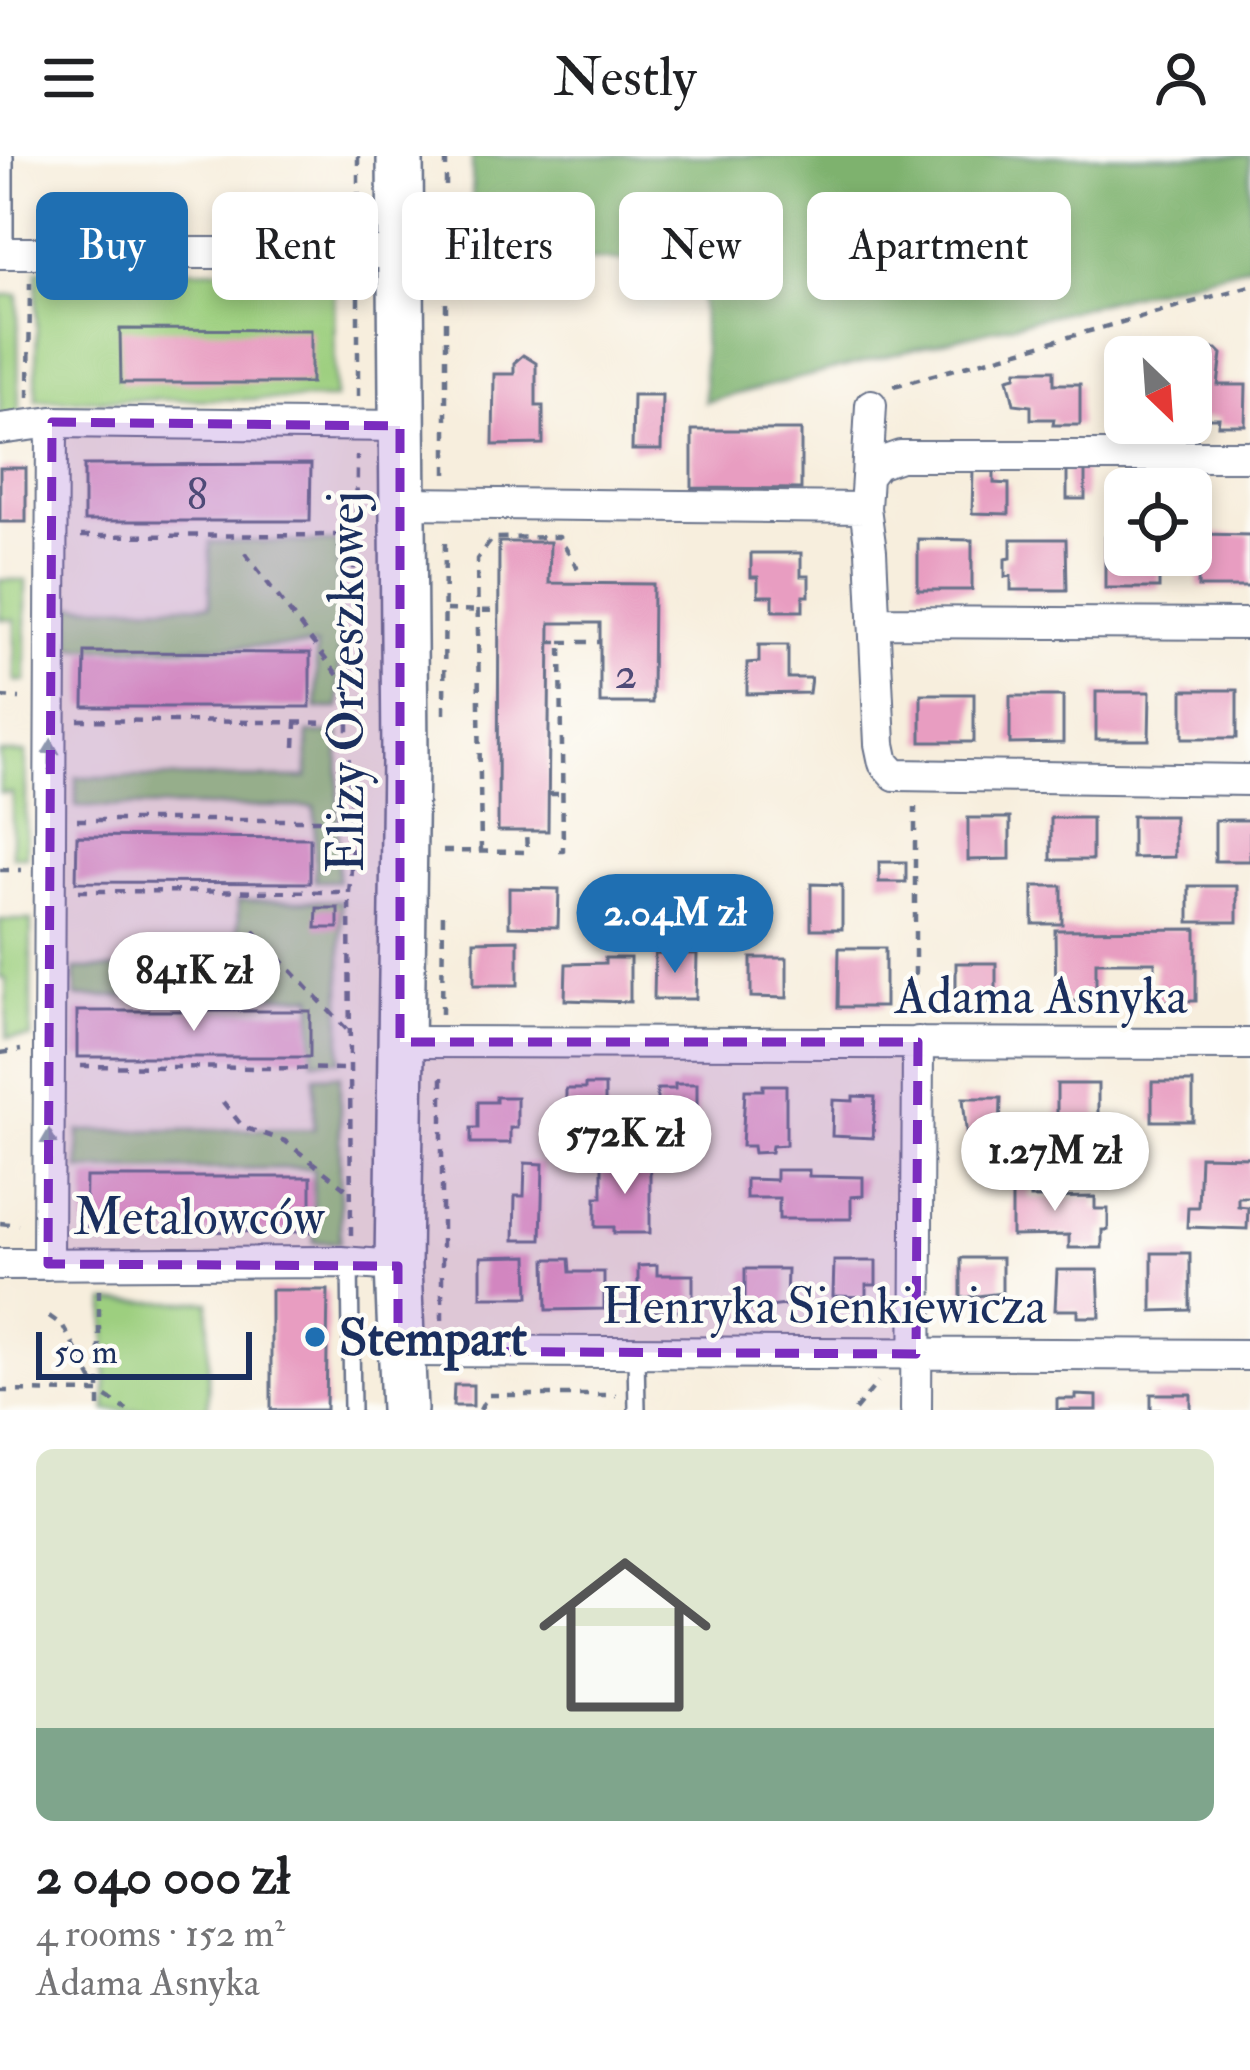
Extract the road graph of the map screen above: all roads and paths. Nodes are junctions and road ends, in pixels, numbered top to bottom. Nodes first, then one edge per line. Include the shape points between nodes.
1 (5, 156) edge
2 (358, 156) edge
3 (400, 156) edge
4 (12, 253) edge
5 (379, 253) junction
6 (1250, 286) edge
7 (871, 405) joint
8 (379, 425) junction
9 (27, 426) edge
10 (1250, 456) edge
11 (866, 492) junction
12 (402, 503) junction
13 (357, 535) junction
14 (65, 536) dead end
15 (245, 553) dead end
16 (578, 569) dead end
17 (446, 610) dead end
18 (478, 611) junction
19 (499, 611) dead end
20 (874, 622) junction
21 (1250, 624) edge
22 (600, 641) dead end
23 (550, 642) dead end
24 (561, 642) junction
25 (349, 690) junction
26 (0, 698) edge
27 (32, 698) dead end
28 (64, 719) dead end
29 (296, 723) junction
30 (348, 723) junction
31 (295, 747) dead end
32 (1250, 780) edge
33 (915, 789) dead end
34 (549, 794) dead end
35 (562, 794) junction
36 (63, 820) dead end
37 (354, 820) junction
38 (526, 831) dead end
39 (443, 851) dead end
40 (550, 851) dead end
41 (481, 852) junction
42 (0, 870) edge
43 (34, 870) dead end
44 (63, 890) dead end
45 (349, 892) junction
46 (254, 931) dead end
47 (351, 1034) junction
48 (917, 1035) junction
49 (400, 1042) junction
50 (1250, 1044) edge
51 (66, 1066) dead end
52 (351, 1069) junction
53 (223, 1102) dead end
54 (350, 1192) junction
55 (0, 1264) edge
56 (49, 1264) junction
57 (99, 1264) junction
58 (350, 1264) junction
59 (398, 1266) junction
60 (49, 1316) dead end
61 (398, 1351) junction
62 (635, 1353) junction
63 (1250, 1355) edge
64 (903, 1362) junction
65 (0, 1391) edge
66 (99, 1392) junction
67 (99, 1410) edge
68 (128, 1410) edge
69 (352, 1410) edge
70 (388, 1410) edge
71 (404, 1410) edge
72 (637, 1410) edge
73 (856, 1410) edge
74 (916, 1410) edge

1 - 4 lane
2 - 5 path
3 - 5 street, Elizy Orzeszkowej
4 - 5 street
4 - 9 path
5 - 8 street, Elizy Orzeszkowej
5 - 8 path
6 - 7 path via 895,386
7 - 11 street
8 - 9 street
8 - 12 street, Elizy Orzeszkowej
8 - 13 path
56 -> 9 street
10 - 11 street via 900,456 877,464
11 - 12 street
11 - 20 street
12 - 49 street, Elizy Orzeszkowej
13 - 14 path
13 - 25 path
15 - 25 path
16 - 18 path via 559,537 493,538 477,559
17 - 18 path
18 - 19 path
18 - 41 path
20 - 21 street
20 - 32 street via 880,744 884,764 902,777
22 - 24 path
23 - 24 path
24 - 35 path
25 - 30 path
26 - 27 path
28 - 29 path
29 - 30 path
29 - 31 path
30 - 37 path
33 - 48 path
34 - 35 path
35 - 40 path via 562,850
36 - 37 path
37 - 45 path
38 - 41 path via 526,851
39 - 41 path
42 - 43 path
44 - 45 path
45 - 47 path
46 - 47 path
47 - 52 path
48 - 49 street, Adama Asnyka
48 - 50 street, Adama Asnyka
48 - 64 street
49 - 59 street, Elizy Orzeszkowej
51 - 52 path
52 - 54 path
53 - 54 path via 243,1126 285,1142
54 - 58 path
55 - 56 street, Metalowców
56 - 57 street, Metalowców
57 - 58 street, Metalowców
57 - 66 path
58 - 59 street, Metalowców
58 - 69 lane
59 - 61 street, Elizy Orzeszkowej
60 - 66 path via 63,1326
61 - 62 street, Henryka Sienkiewicza
61 - 70 street, Elizy Orzeszkowej
61 - 71 street, Elizy Orzeszkowej
62 - 64 street, Henryka Sienkiewicza
62 - 72 lane
63 - 64 street, Henryka Sienkiewicza
64 - 73 path
64 - 74 street
65 - 66 path
66 - 67 path
66 - 68 path

